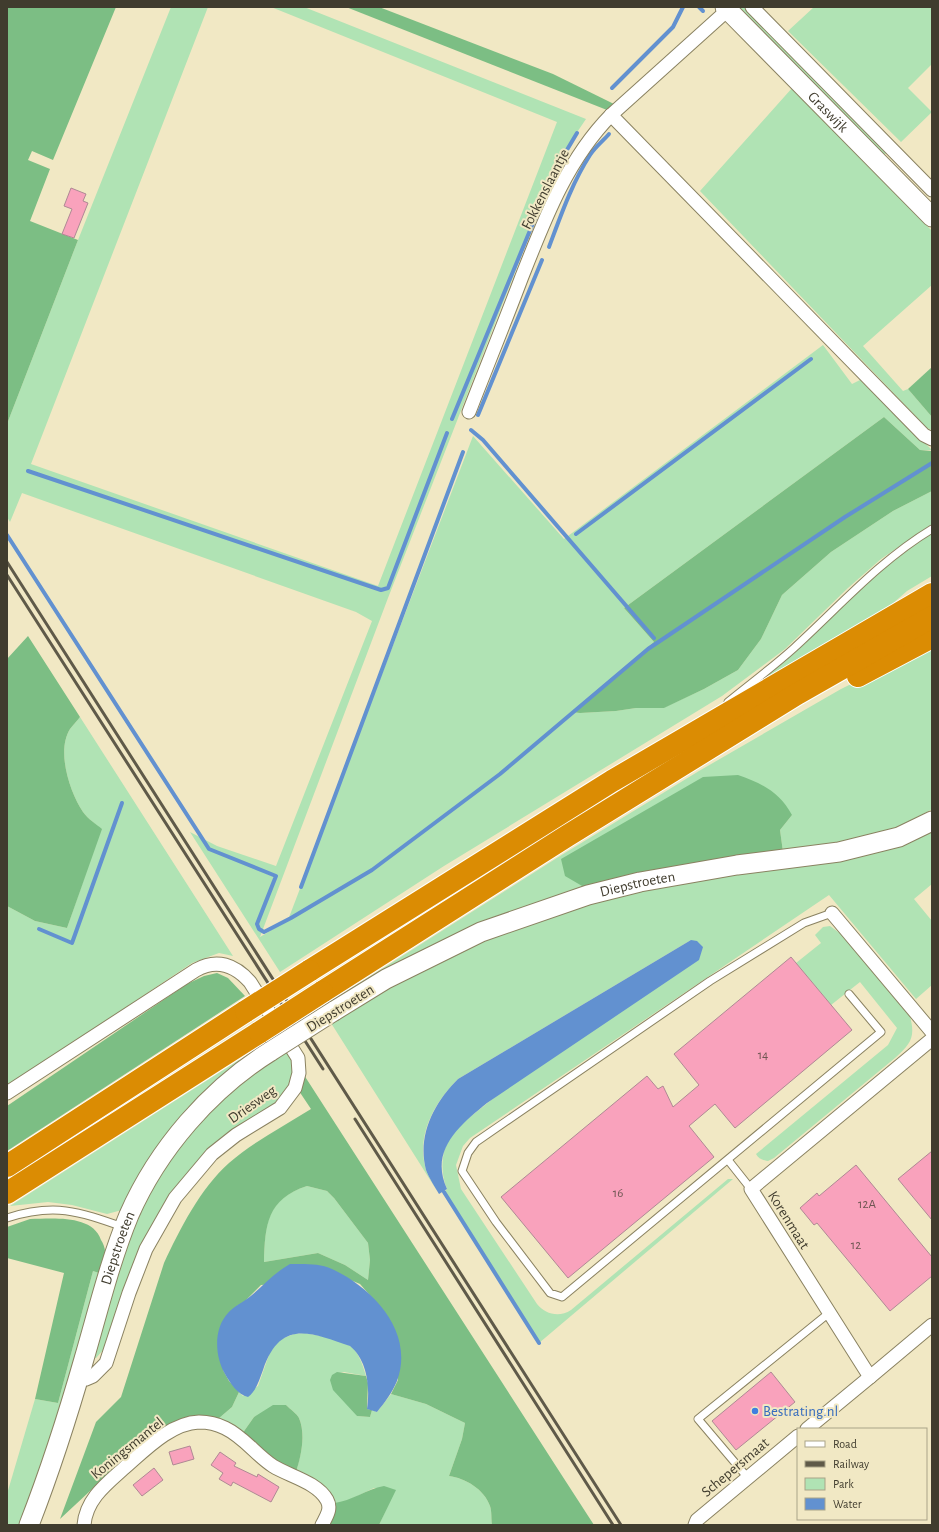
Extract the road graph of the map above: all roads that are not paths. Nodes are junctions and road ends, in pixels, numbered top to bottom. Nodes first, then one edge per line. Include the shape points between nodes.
1 (752, 7) edge
2 (728, 8) edge
3 (611, 115) junction
4 (932, 190) edge
5 (932, 217) edge
6 (469, 412) dead end
7 (932, 439) edge
8 (932, 529) edge
9 (932, 594) edge
10 (932, 617) edge
11 (932, 637) edge
12 (731, 736) junction
13 (680, 740) junction
14 (932, 821) edge
15 (832, 913) joint
16 (850, 994) dead end
17 (932, 1032) edge
18 (932, 1039) edge
19 (7, 1094) edge
20 (728, 1160) junction
21 (7, 1166) edge
22 (751, 1189) junction
23 (7, 1193) edge
24 (7, 1218) edge
25 (124, 1227) junction
26 (829, 1313) junction
27 (932, 1325) edge
28 (870, 1377) junction
29 (78, 1379) junction
30 (808, 1428) edge
31 (797, 1437) edge
32 (748, 1478) junction
33 (28, 1525) edge
34 (84, 1525) edge
35 (322, 1525) edge
36 (695, 1525) edge

1 - 4 street, Graswijk
2 - 3 street, Fokkenslaantje
2 - 5 street, Graswijk
3 - 6 street, Fokkenslaantje via 573,163 557,193
3 - 7 street via 924,435
8 - 13 lane via 885,563 851,592 794,648
9 - 13 highway
10 - 12 highway via 797,694
11 - 12 highway via 798,707
12 - 23 highway, bridge via 567,836
13 - 21 highway, bridge via 309,971
14 - 25 street, Diepstroeten, bridge via 899,836 839,852 737,865 640,882 588,895 481,932 386,979 271,1051 234,1078 186,1124 154,1167
15 - 17 street
15 - 20 lane via 804,923 710,981 476,1142 468,1153 462,1171 496,1222 550,1293 562,1297
16 - 20 lane via 881,1032
18 - 22 street, Korenmaat
19 - 29 street, Driesweg via 196,970 212,964 222,963 244,974 298,1058 297,1082 286,1102 212,1154 176,1198 146,1249 106,1363 89,1378
20 - 22 lane
22 - 26 street, Korenmaat
24 - 25 lane via 32,1211 56,1209 73,1211
25 - 29 street, Diepstroeten
26 - 28 street, Korenmaat
26 - 32 lane via 698,1419
27 - 28 street
28 - 30 street
29 - 33 street, Diepstroeten
31 - 32 street, Schepersmaat
32 - 36 street, Schepersmaat via 697,1520
34 - 35 street, Koningsmantel via 88,1507 94,1497 118,1474 165,1435 187,1423 200,1422 210,1422 226,1428 274,1467 322,1493 329,1508

